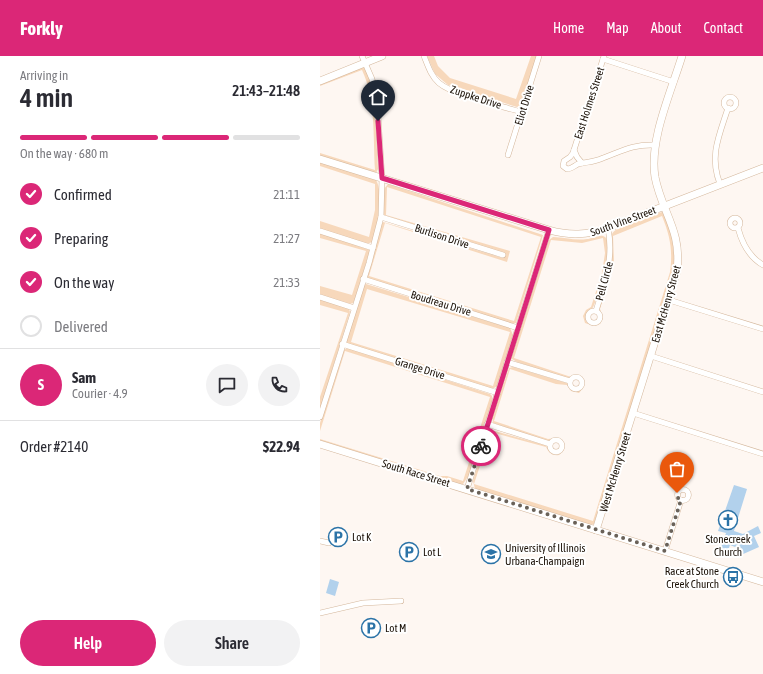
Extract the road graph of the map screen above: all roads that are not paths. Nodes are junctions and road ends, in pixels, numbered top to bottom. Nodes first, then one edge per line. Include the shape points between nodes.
1 (382, 56) edge
2 (424, 56) edge
3 (539, 56) edge
4 (682, 56) edge
5 (603, 58) edge
6 (364, 60) edge
7 (320, 81) edge
8 (674, 82) junction
9 (728, 108) dead end
10 (521, 112) junction
11 (655, 146) junction
12 (574, 150) junction
13 (508, 155) dead end
14 (320, 159) edge
15 (582, 163) junction
16 (763, 168) edge
17 (382, 178) junction
18 (720, 184) junction
19 (665, 206) junction
20 (381, 217) junction
21 (608, 228) junction
22 (738, 228) dead end
23 (549, 230) junction
24 (320, 231) edge
25 (373, 248) junction
26 (504, 256) dead end
27 (763, 265) edge
28 (363, 280) junction
29 (320, 297) edge
30 (669, 300) junction
31 (354, 308) junction
32 (596, 311) dead end
33 (518, 328) junction
34 (763, 329) edge
35 (342, 344) junction
36 (651, 356) junction
37 (508, 362) junction
38 (570, 382) dead end
39 (498, 392) junction
40 (763, 392) edge
41 (633, 413) junction
42 (320, 417) edge
43 (488, 424) junction
44 (320, 444) edge
45 (550, 444) dead end
46 (763, 454) edge
47 (467, 489) junction
48 (681, 500) dead end
49 (596, 530) junction
50 (320, 541) edge
51 (329, 543) dead end
52 (665, 551) junction
53 (763, 582) edge
54 (401, 601) dead end
55 (320, 613) edge

1 - 6 street
2 - 10 street, Zuppke Drive via 432,73 443,85 456,92
3 - 10 street, Eliot Drive
4 - 8 street, East McHenry Street
5 - 8 street
5 - 12 street, East Holmes Street
6 - 7 street
6 - 17 street via 377,100
8 - 11 street, East McHenry Street
9 - 18 street via 715,151 715,167
10 - 13 street, Eliot Drive
11 - 15 street via 625,148 604,158
11 - 19 street, East McHenry Street via 656,178
12 - 15 street
12 - 15 street, East Holmes Street via 564,161 563,166 569,169
14 - 17 street, South Vine Street
16 - 18 street, South Vine Street
17 - 20 street
17 - 23 street, South Vine Street
18 - 19 street, South Vine Street
19 - 21 street, South Vine Street
19 - 30 street, East McHenry Street via 676,234 678,254 677,271
20 - 25 street
20 - 26 street, Burlison Drive
21 - 23 street, South Vine Street via 580,235
21 - 32 street, Pell Circle via 610,262
22 - 27 street via 747,251
23 - 33 street
24 - 25 street
25 - 28 street
28 - 31 street
28 - 33 street, Boudreau Drive
29 - 31 street
30 - 34 street
30 - 36 street, East McHenry Street
31 - 35 street
33 - 37 street
35 - 39 street, Grange Drive
35 - 42 street
36 - 40 street
36 - 41 street, East McHenry Street
37 - 38 street
37 - 39 street
39 - 43 street
41 - 46 street
41 - 49 street, West McHenry Street
43 - 45 street
43 - 47 street
44 - 47 street, South Race Street
47 - 49 street, South Race Street
48 - 52 street
49 - 52 street, South Race Street
50 - 51 street
52 - 53 street, South Race Street
54 - 55 street via 362,603

